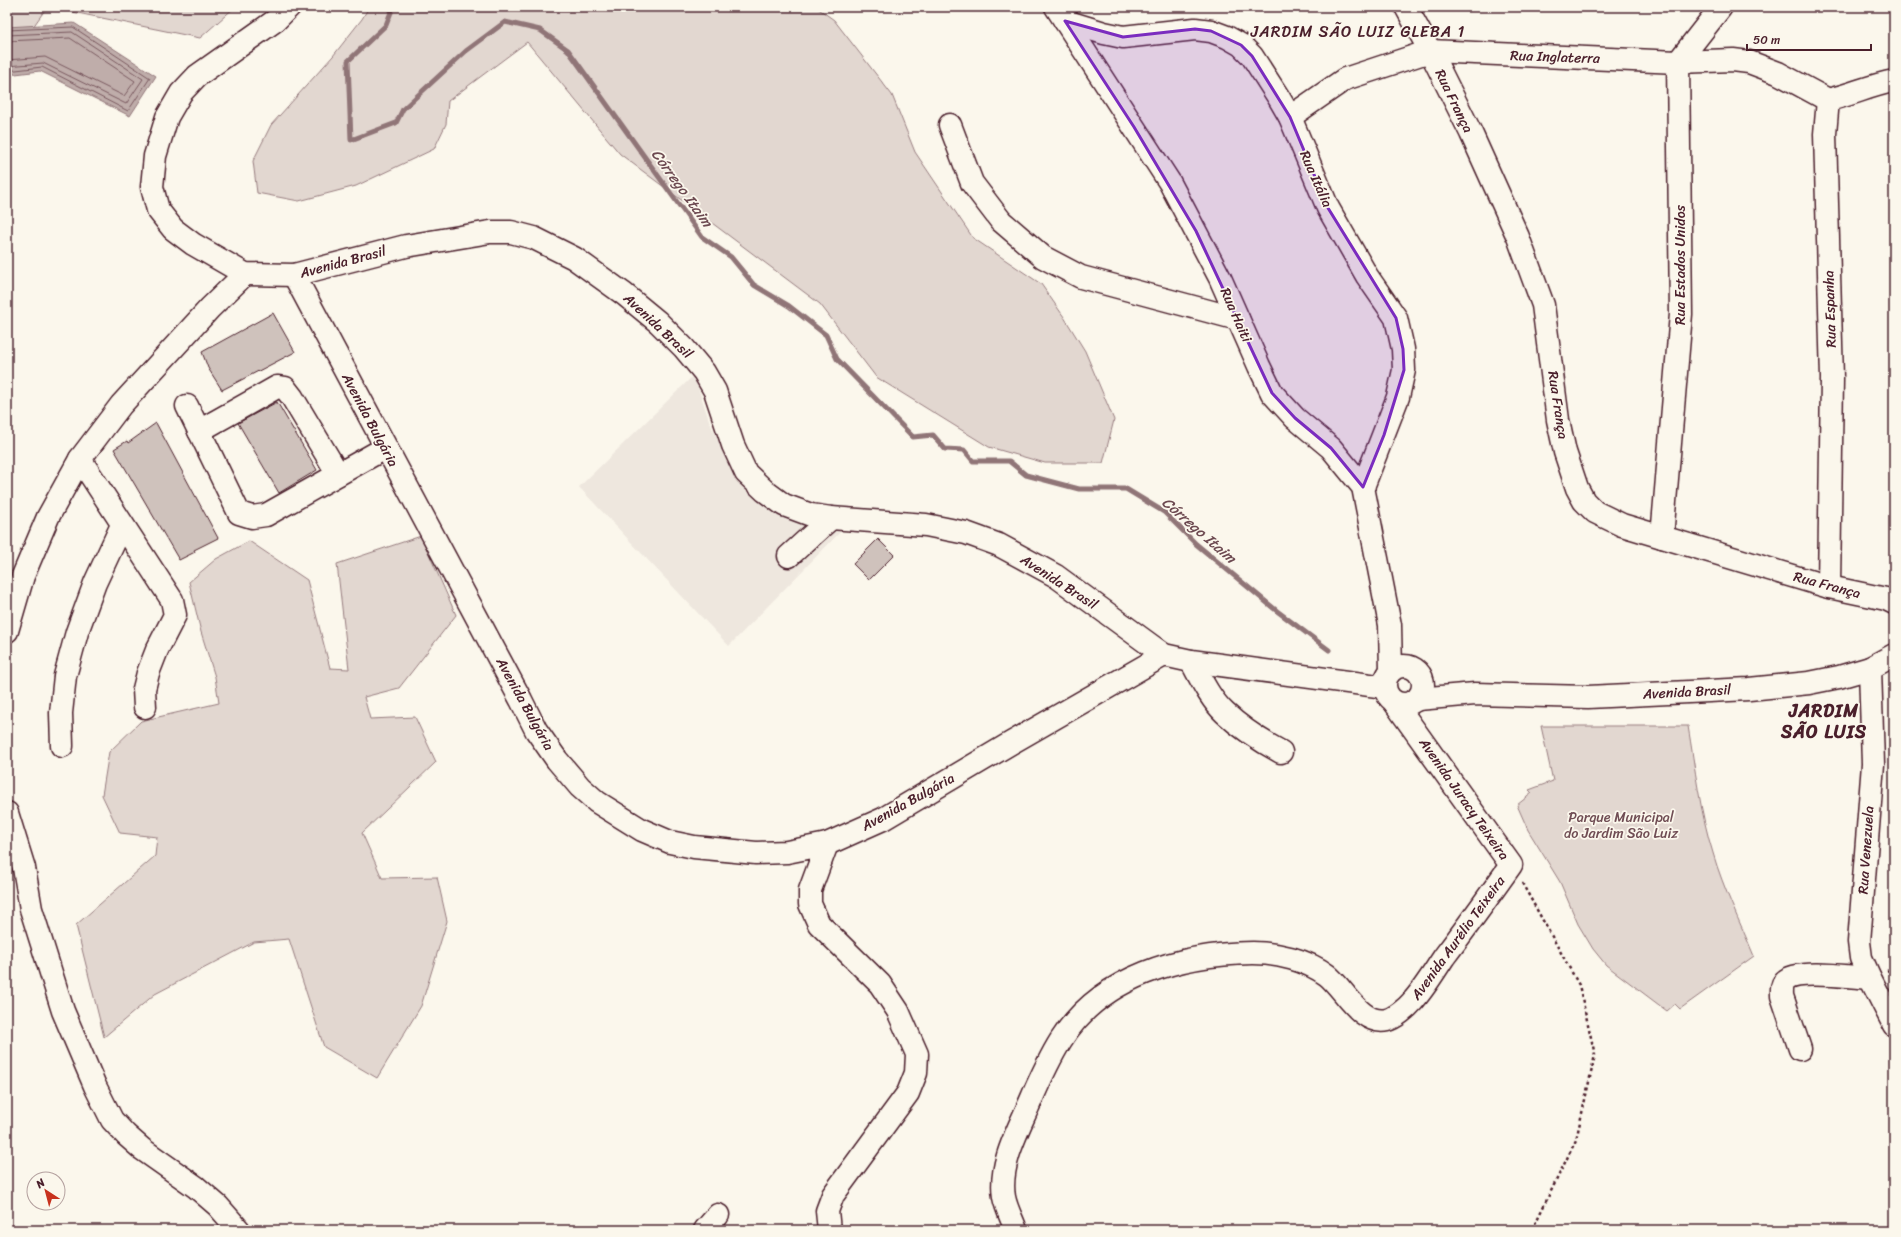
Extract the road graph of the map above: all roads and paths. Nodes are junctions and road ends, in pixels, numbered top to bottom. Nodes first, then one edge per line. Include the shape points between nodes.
1 (289, 7) edge
2 (1406, 7) edge
3 (1721, 7) edge
4 (1060, 14) edge
5 (1430, 51) junction
6 (1678, 62) junction
7 (1894, 81) edge
8 (1828, 100) junction
9 (1290, 117) junction
10 (950, 125) dead end
11 (245, 274) junction
12 (294, 275) junction
13 (1238, 319) junction
14 (187, 406) dead end
15 (199, 431) junction
16 (385, 448) junction
17 (80, 460) junction
18 (338, 474) junction
19 (1363, 487) junction
20 (830, 518) junction
21 (122, 525) junction
22 (1662, 537) junction
23 (789, 556) dead end
24 (1828, 587) junction
25 (1894, 604) edge
26 (1390, 625) junction
27 (7, 631) edge
28 (1164, 655) junction
29 (1894, 655) edge
30 (1191, 662) junction
31 (1870, 668) junction
32 (1420, 674) junction
33 (1390, 687) junction
34 (1475, 694) junction
35 (1418, 699) junction
36 (145, 707) dead end
37 (62, 746) dead end
38 (1281, 752) dead end
39 (7, 813) edge
40 (828, 844) junction
41 (1512, 865) junction
42 (1870, 978) junction
43 (1894, 1025) edge
44 (1800, 1049) dead end
45 (239, 1230) edge
46 (829, 1230) edge
47 (1016, 1230) edge
48 (1532, 1230) edge

1 - 11 street, Avenida Brasil via 276,20 197,76 181,93 167,117 155,156 152,187 158,210 173,229 193,244
2 - 5 street, Rua França
3 - 6 street
4 - 9 street, Rua Itália via 1104,33 1123,37 1194,29 1211,31 1227,37 1241,45 1252,56
4 - 13 street, Rua Haiti via 1170,184 1196,231
5 - 6 street, Rua Inglaterra
5 - 9 street, Rua Inglaterra via 1346,79
5 - 22 street, Rua França via 1518,237 1543,305 1558,420 1577,488 1584,501 1595,512 1622,525
6 - 8 street, Rua Inglaterra via 1749,62 1778,73
6 - 22 street, Rua Estados Unidos via 1681,314
7 - 8 street
8 - 24 street, Rua Espanha via 1825,134 1832,378
9 - 19 street, Rua Itália via 1328,208 1367,276 1396,318 1403,349 1404,370 1398,397
10 - 13 street via 972,183 1001,220 1043,257 1081,277
11 - 12 street, Avenida Brasil
11 - 17 street via 210,308 121,405
12 - 16 street, Avenida Bulgária
12 - 20 street, Avenida Brasil via 406,246 490,232 511,232 534,238 574,258 624,294 684,348 704,372 715,391 733,445 746,473 765,491 784,505 812,515
13 - 19 street, Rua Haiti via 1272,393 1291,414 1331,448
14 - 15 street
15 - 18 street via 276,387 285,388
15 - 18 street via 239,513 252,517 266,516
16 - 18 street
16 - 40 street, Avenida Bulgária via 536,730 580,787 597,802 642,830 670,842 756,853 787,852
17 - 21 street
17 - 27 street via 45,523 23,576
19 - 26 street, Rua Haiti
20 - 23 street
20 - 28 street, Avenida Brasil via 926,525 966,533 999,545 1056,576
21 - 36 street via 172,600 175,614 148,673 144,688
21 - 37 street via 95,583 64,676
22 - 24 street, Rua França
24 - 25 street, Rua França via 1886,599
26 - 32 street, Rua Haiti
26 - 33 street, Rua Haiti
28 - 30 street, Avenida Brasil
28 - 40 street, Avenida Bulgária via 883,819
29 - 31 street, Avenida Brasil
30 - 33 street, Avenida Brasil
30 - 38 street via 1225,713 1260,740
31 - 34 street, Avenida Brasil via 1809,683 1749,689 1596,696
31 - 42 street, Rua Venezuela via 1873,764 1859,942 1861,958
32 - 33 street via 1409,666 1399,666
32 - 34 street, Avenida Brasil
32 - 35 street via 1424,688
33 - 35 street via 1404,705
33 - 41 street, Avenida Juracy Teixeira
34 - 35 street, Avenida Brasil
39 - 45 street via 24,868 31,909 61,1004 94,1086 112,1120 142,1149 218,1206
40 - 46 street via 810,890 810,904 819,924 880,984 898,1011 917,1054 916,1073 908,1093 833,1195 827,1211
41 - 47 street, Avenida Aurélio Teixeira via 1412,1002 1388,1020 1368,1016 1356,1007 1328,975 1310,965 1291,958 1254,953 1210,956 1164,965 1135,976 1104,994 1081,1015 1062,1038 1044,1068 1016,1133 1004,1171 1004,1197
41 - 48 path, Avenida Juracy Teixeira via 1579,985 1595,1055 1576,1140
42 - 43 street, Rua Venezuela
42 - 44 street via 1809,975 1793,977 1786,981 1781,988 1782,996

